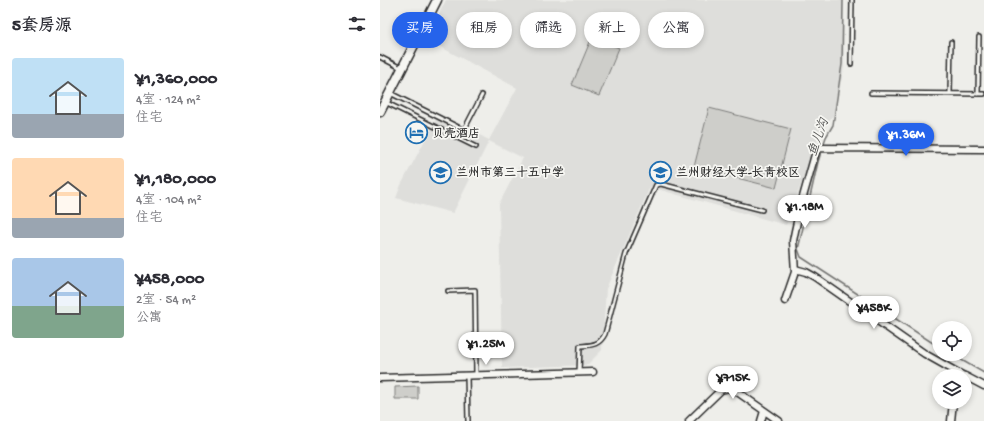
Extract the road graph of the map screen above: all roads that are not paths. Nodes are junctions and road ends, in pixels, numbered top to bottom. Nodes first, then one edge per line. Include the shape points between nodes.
1 (437, 0) edge
2 (852, 0) edge
3 (979, 37) dead end
4 (951, 42) dead end
5 (380, 56) edge
6 (851, 64) dead end
7 (402, 68) junction
8 (871, 92) dead end
9 (390, 93) junction
10 (950, 93) junction
11 (978, 94) junction
12 (984, 94) edge
13 (482, 95) dead end
14 (385, 102) junction
15 (380, 112) edge
16 (476, 147) dead end
17 (984, 149) edge
18 (762, 210) dead end
19 (795, 269) junction
20 (448, 291) dead end
21 (785, 301) dead end
22 (948, 369) edge
23 (593, 372) dead end
24 (579, 373) junction
25 (467, 375) junction
26 (476, 375) junction
27 (380, 378) edge
28 (972, 380) edge
29 (984, 386) edge
30 (952, 409) edge
31 (764, 411) junction
32 (468, 421) edge
33 (689, 421) edge
34 (761, 421) edge
35 (779, 421) edge
36 (951, 421) edge

1 - 7 main road
2 - 6 lane
3 - 11 lane
4 - 10 lane
5 - 7 lane
7 - 9 main road
8 - 10 lane
9 - 13 lane via 464,130
9 - 14 main road
10 - 11 lane
11 - 12 lane
14 - 15 main road
14 - 16 lane
17 - 19 street via 820,148 816,151 795,230
18 - 24 lane via 661,184 656,185 626,254 603,339 594,345 580,346
19 - 21 street
19 - 22 street via 815,277
20 - 26 lane via 475,290
23 - 24 street
24 - 26 street
25 - 26 street
25 - 27 street
25 - 32 lane
28 - 29 street
30 - 36 street
31 - 33 street via 732,389 725,388
31 - 34 street
31 - 35 street

